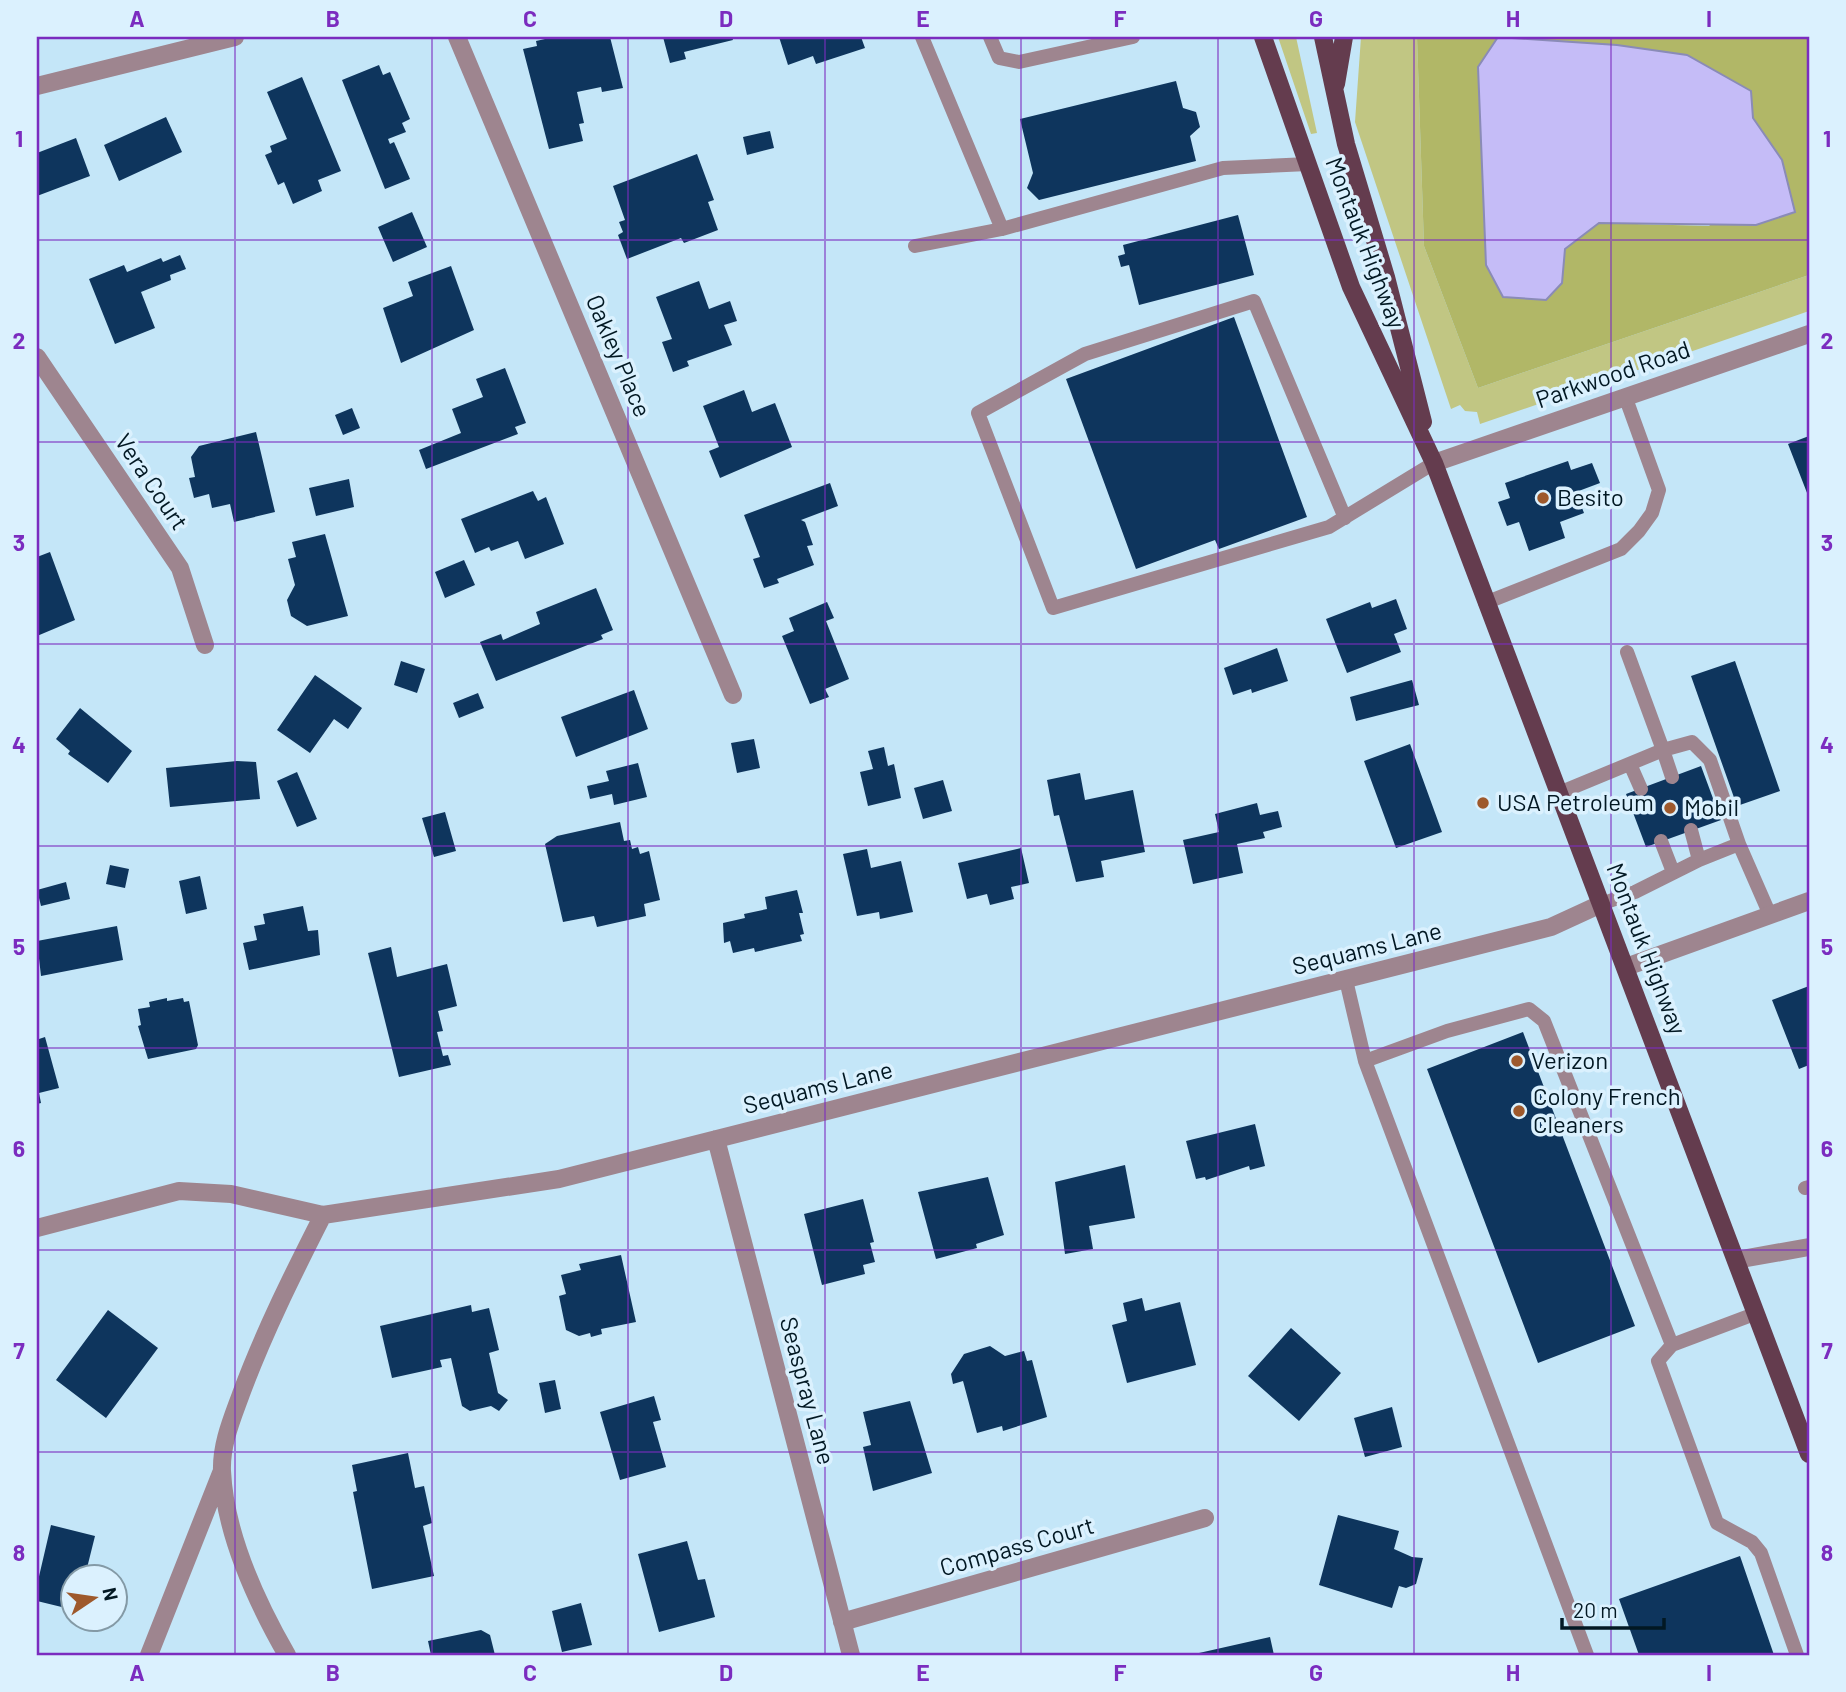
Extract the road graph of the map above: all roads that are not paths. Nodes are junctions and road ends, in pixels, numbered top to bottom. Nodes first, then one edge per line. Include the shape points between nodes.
1 (235, 37) edge
2 (457, 37) edge
3 (922, 37) edge
4 (990, 37) edge
5 (1133, 37) edge
6 (1263, 37) edge
7 (1323, 37) edge
8 (1344, 37) edge
9 (37, 86) edge
10 (1334, 97) junction
11 (1308, 164) junction
12 (1002, 229) junction
13 (915, 246) dead end
14 (1809, 334) edge
15 (37, 357) edge
16 (1625, 397) junction
17 (1434, 463) junction
18 (1345, 518) junction
19 (1485, 603) junction
20 (205, 645) dead end
21 (1627, 652) dead end
22 (733, 695) dead end
23 (1663, 750) junction
24 (1630, 764) junction
25 (1672, 777) dead end
26 (1641, 789) dead end
27 (1559, 793) junction
28 (1690, 831) dead end
29 (1661, 841) dead end
30 (1739, 844) junction
31 (1699, 860) junction
32 (1673, 872) junction
33 (1809, 901) edge
34 (1601, 904) junction
35 (1770, 915) junction
36 (1626, 967) junction
37 (1346, 979) junction
38 (1365, 1061) junction
39 (716, 1139) junction
40 (323, 1214) junction
41 (37, 1228) edge
42 (1809, 1247) edge
43 (1736, 1260) junction
44 (1756, 1313) junction
45 (1672, 1345) junction
46 (1809, 1454) edge
47 (222, 1470) junction
48 (1205, 1518) dead end
49 (842, 1622) junction
50 (149, 1655) edge
51 (288, 1655) edge
52 (851, 1655) edge
53 (1587, 1655) edge
54 (1797, 1655) edge

1 - 9 street
2 - 22 street, Oakley Place
3 - 12 lane
4 - 5 lane via 999,58 1019,62
6 - 11 main road, Montauk Highway
7 - 10 main road, Montauk Highway
8 - 10 main road
10 - 17 main road, Montauk Highway
11 - 12 lane via 1223,167
11 - 17 main road, Montauk Highway via 1351,287
12 - 13 lane
14 - 16 street, Parkwood Road
15 - 20 street, Vera Court via 180,568
16 - 17 street, Parkwood Road
16 - 19 lane via 1659,490 1646,522 1621,549
17 - 18 lane
17 - 19 main road, Montauk Highway
18 - 18 lane via 1053,608 978,413 1085,354 1254,301
19 - 27 main road, Montauk Highway
21 - 23 lane
23 - 24 lane
23 - 25 lane
23 - 30 lane via 1692,742 1710,760
24 - 26 lane
24 - 27 lane
27 - 34 main road, Montauk Highway
28 - 31 lane
29 - 32 lane
30 - 31 lane
30 - 35 lane
31 - 32 lane
32 - 34 lane
33 - 35 street
34 - 36 main road, Montauk Highway
34 - 37 street, Sequams Lane via 1557,926
35 - 36 street
36 - 43 main road, Montauk Highway
37 - 38 lane
37 - 39 street, Sequams Lane
38 - 45 lane via 1447,1031 1529,1009 1544,1021
38 - 53 lane
39 - 40 street, Sequams Lane via 559,1179
39 - 49 street, Seaspray Lane
40 - 41 street, Sequams Lane via 231,1194 179,1191
40 - 47 street via 264,1333 225,1440
42 - 43 street
43 - 44 main road, Montauk Highway
44 - 45 lane
44 - 46 main road, Montauk Highway
45 - 54 lane via 1658,1361 1717,1523 1752,1542 1761,1553
47 - 50 street
47 - 51 street via 231,1531
48 - 49 street, Compass Court
49 - 52 street, Seaspray Lane

